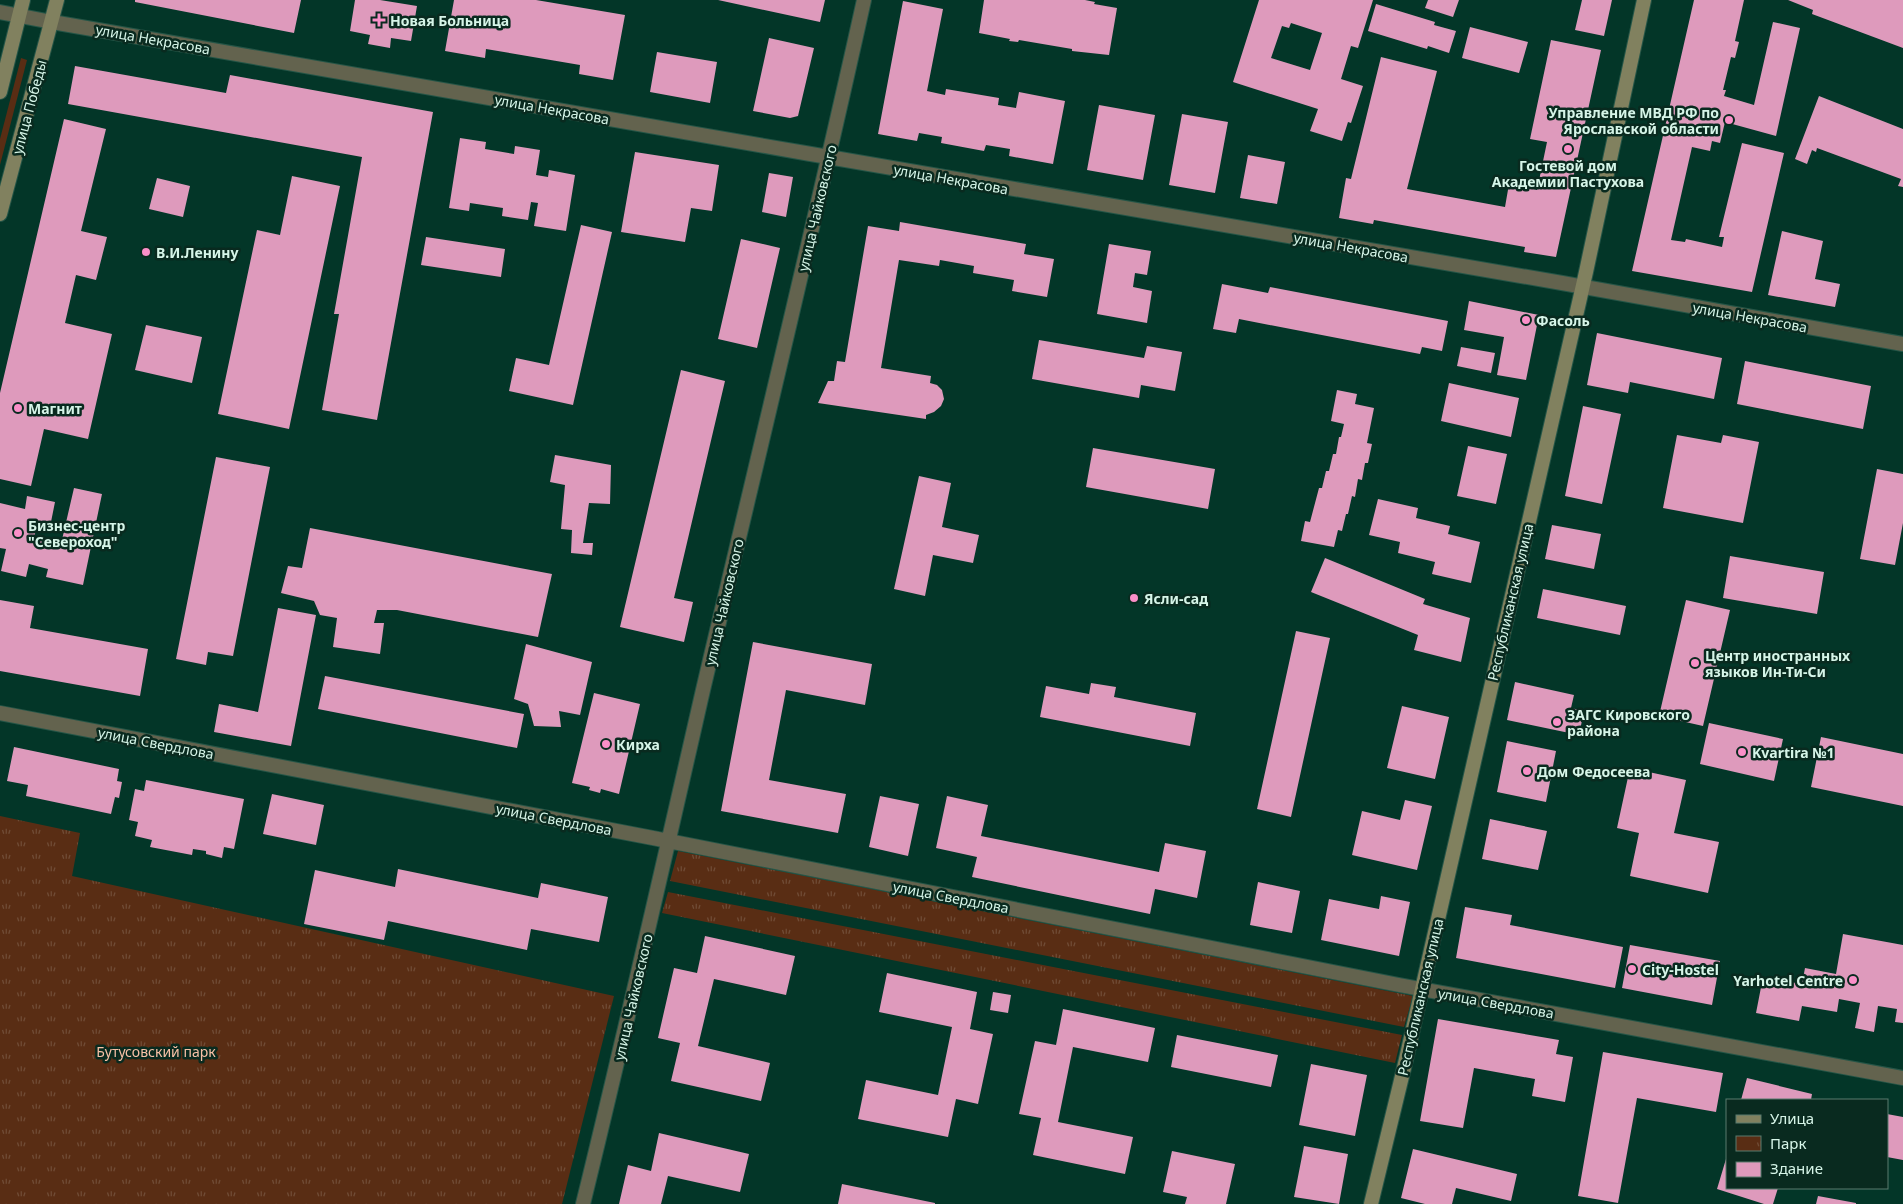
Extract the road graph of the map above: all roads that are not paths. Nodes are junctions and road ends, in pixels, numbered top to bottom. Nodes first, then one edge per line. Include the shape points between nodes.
1 (23, 0) edge
2 (57, 0) edge
3 (864, 0) edge
4 (1644, 0) edge
5 (0, 12) edge
6 (19, 16) junction
7 (52, 22) junction
8 (0, 92) edge
9 (829, 158) junction
10 (0, 214) edge
11 (1582, 286) junction
12 (1903, 344) edge
13 (0, 713) edge
14 (670, 842) junction
15 (1422, 989) junction
16 (1903, 1078) edge
17 (583, 1204) edge
18 (1371, 1204) edge

1 - 6 main road
2 - 7 main road, улица Победы
3 - 9 street, улица Чайковского
4 - 11 main road, Республиканская улица
5 - 6 street, улица Некрасова
6 - 7 street, улица Некрасова
6 - 8 main road
7 - 9 street, улица Некрасова
7 - 10 main road, улица Победы
9 - 11 street, улица Некрасова
9 - 14 street, улица Чайковского
11 - 12 street, улица Некрасова
11 - 15 main road, Республиканская улица
13 - 14 street, улица Свердлова
14 - 15 street, улица Свердлова
14 - 17 street, улица Чайковского
15 - 16 street, улица Свердлова
15 - 18 main road, Республиканская улица

